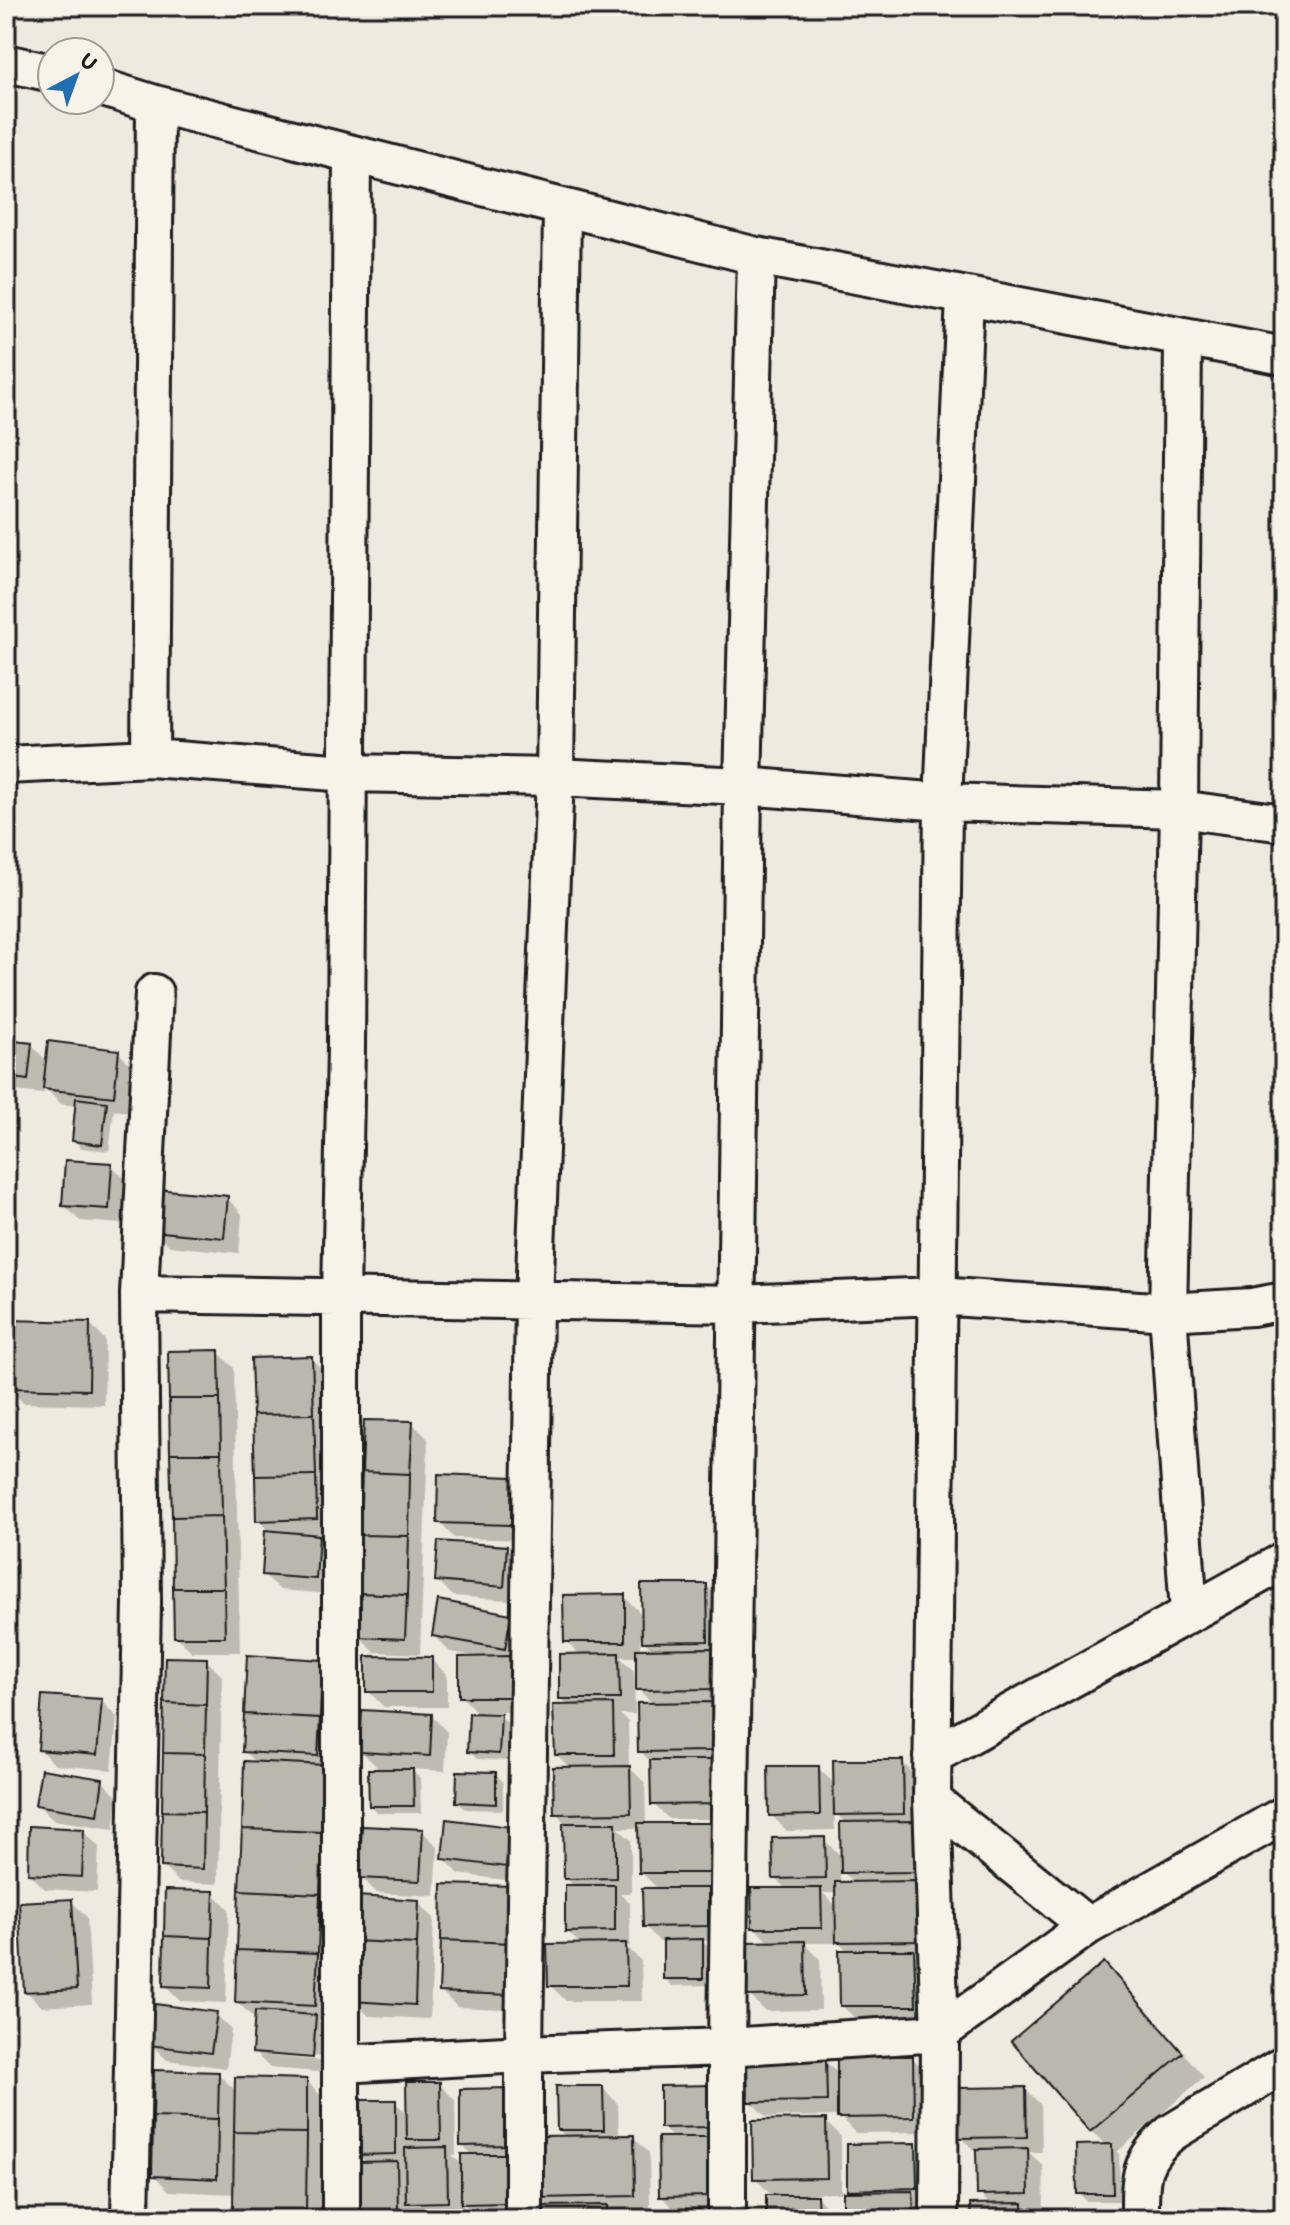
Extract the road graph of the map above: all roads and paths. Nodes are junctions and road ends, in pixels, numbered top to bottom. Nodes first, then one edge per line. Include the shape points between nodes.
1 (6, 63) edge
2 (36, 70) edge
3 (116, 92) edge
4 (155, 104) junction
5 (352, 154) junction
6 (562, 208) junction
7 (756, 256) junction
8 (965, 297) junction
9 (1183, 337) junction
10 (1284, 356) edge
11 (150, 758) junction
12 (6, 765) edge
13 (348, 773) junction
14 (555, 777) junction
15 (743, 786) junction
16 (943, 802) junction
17 (1179, 809) junction
18 (1284, 823) edge
19 (154, 993) dead end
20 (139, 1294) junction
21 (938, 1296) junction
22 (341, 1297) junction
23 (534, 1299) junction
24 (1284, 1301) edge
25 (737, 1304) junction
26 (1168, 1312) junction
27 (1284, 1561) edge
28 (1189, 1612) junction
29 (932, 1756) junction
30 (932, 1800) junction
31 (1284, 1815) edge
32 (1088, 1926) junction
33 (940, 2033) junction
34 (727, 2047) junction
35 (524, 2054) junction
36 (341, 2064) junction
37 (1284, 2065) edge
38 (130, 2219) edge
39 (341, 2219) edge
40 (524, 2219) edge
41 (727, 2219) edge
42 (939, 2219) edge
43 (1140, 2219) edge

1 - 2 street
3 - 4 street
4 - 5 street
4 - 11 street
5 - 6 street
5 - 13 street
6 - 7 street
6 - 14 street
7 - 8 street
7 - 15 street
8 - 9 street
8 - 16 street
9 - 10 street
9 - 17 street
11 - 12 street
11 - 13 street
13 - 14 street
13 - 22 street
14 - 15 street
14 - 23 street
15 - 16 street
15 - 25 street
16 - 17 street
16 - 21 street
17 - 18 street
17 - 26 street
19 - 20 street
20 - 22 street
20 - 38 street via 142,1603
21 - 25 street
21 - 26 street
21 - 29 street
22 - 23 street
22 - 36 street
23 - 25 street
23 - 35 street
24 - 26 street
25 - 34 street
26 - 28 street
27 - 28 street
28 - 29 street
29 - 30 street
30 - 32 street
30 - 33 street
31 - 32 street
32 - 33 street
33 - 34 street
33 - 42 street
34 - 35 street
34 - 41 street
35 - 36 street
35 - 40 street
36 - 39 street
37 - 43 street via 1156,2146 1142,2173

